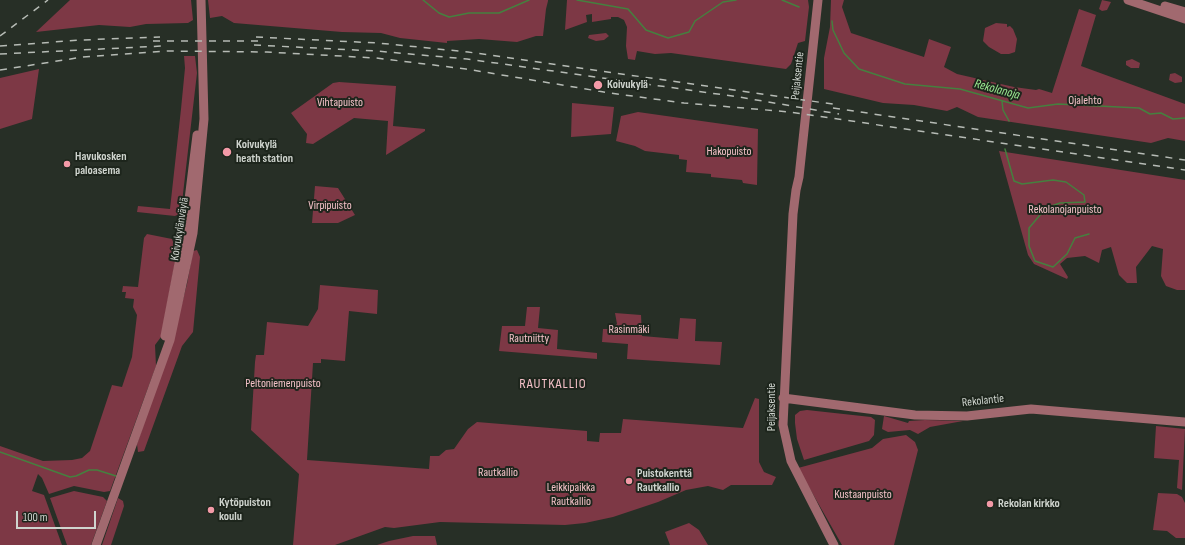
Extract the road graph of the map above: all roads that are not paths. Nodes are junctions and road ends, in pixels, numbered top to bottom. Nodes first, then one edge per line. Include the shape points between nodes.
1 (201, 0) edge
2 (818, 0) edge
3 (1128, 0) edge
4 (1147, 0) edge
5 (1185, 12) edge
6 (1185, 19) edge
7 (783, 398) junction
8 (1185, 422) edge
9 (96, 545) edge
10 (834, 545) edge

1 - 9 main road, Koivukylänväylä via 203,92 185,232 161,365
2 - 7 main road, Peijaksentie via 793,214
3 - 6 main road
4 - 5 main road
7 - 8 main road, Rekolantie via 915,415 967,416 1031,409
7 - 10 main road, Peijaksentie via 783,434 791,461

